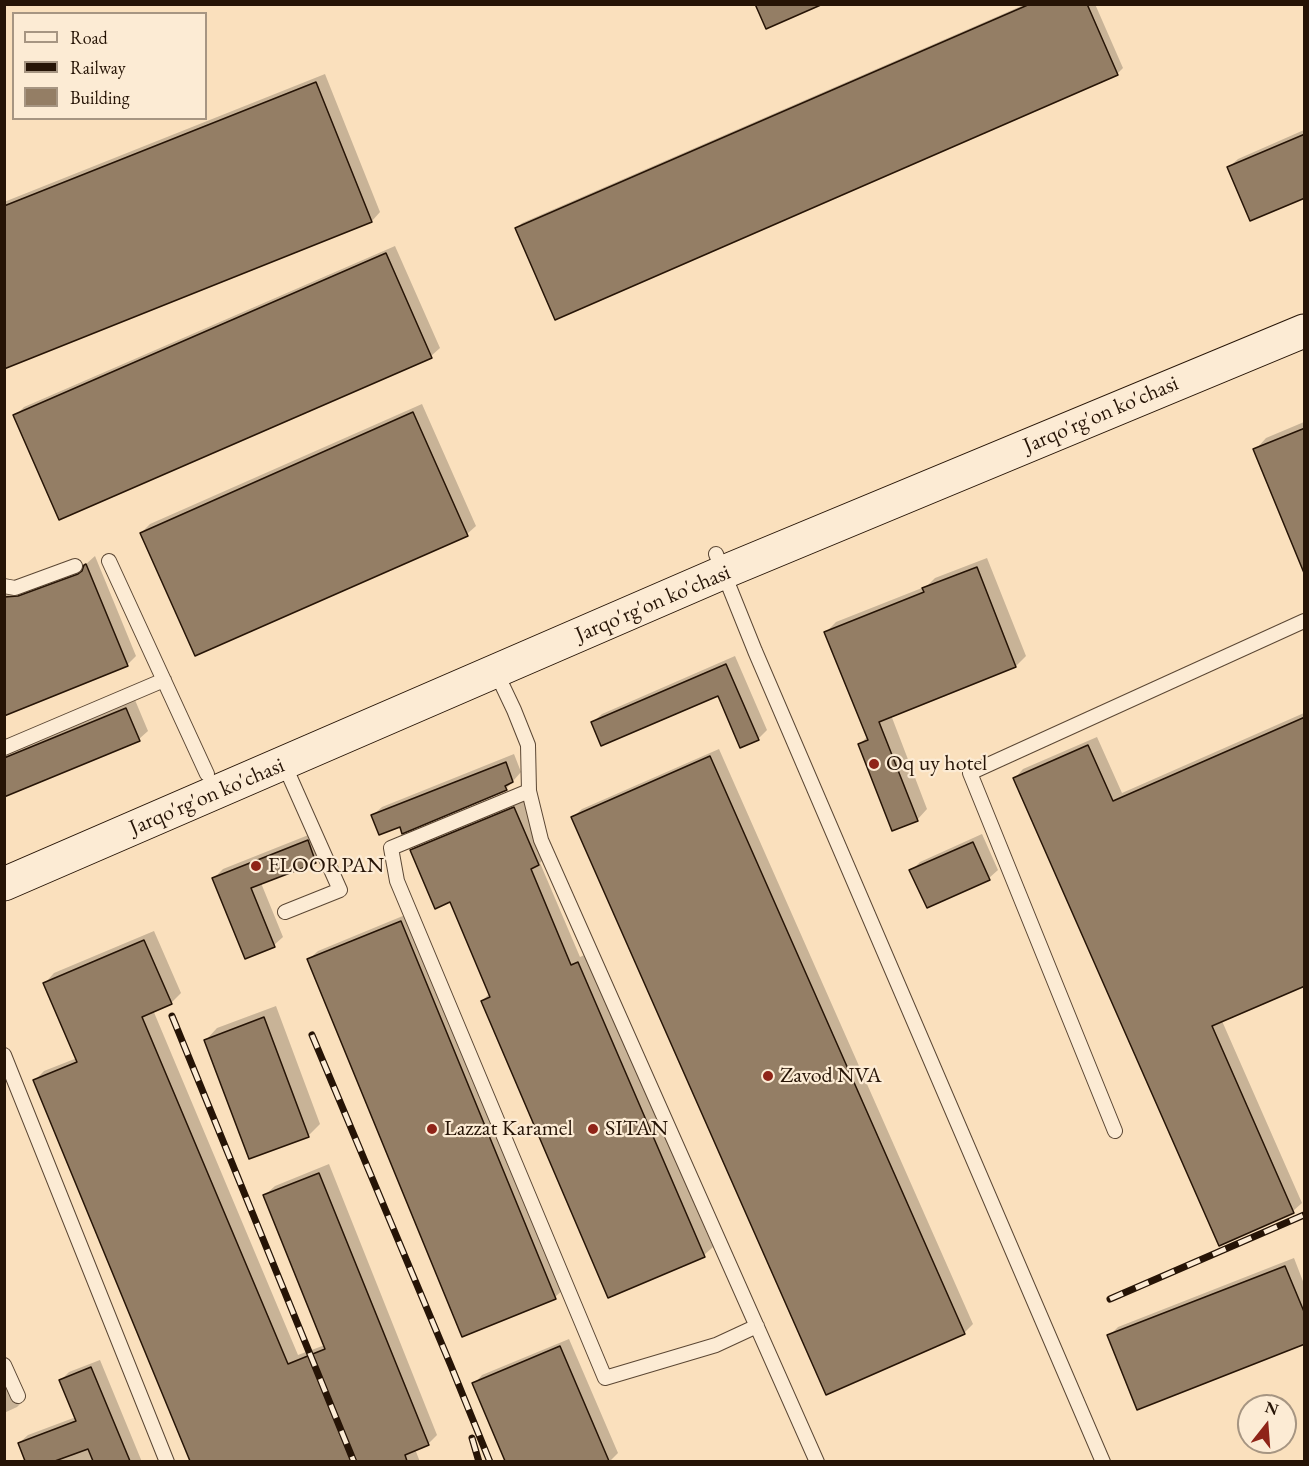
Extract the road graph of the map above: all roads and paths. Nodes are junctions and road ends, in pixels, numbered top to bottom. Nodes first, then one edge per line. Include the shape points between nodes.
1 (1305, 308) edge
2 (1305, 331) edge
3 (109, 561) dead end
4 (720, 563) junction
5 (75, 566) dead end
6 (4, 586) edge
7 (1305, 621) edge
8 (496, 672) junction
9 (164, 680) junction
10 (4, 748) edge
11 (284, 764) junction
12 (207, 774) junction
13 (530, 791) junction
14 (4, 860) edge
15 (4, 884) edge
16 (285, 912) dead end
17 (4, 1055) edge
18 (1115, 1131) dead end
19 (757, 1326) junction
20 (4, 1365) edge
21 (18, 1396) dead end
22 (167, 1461) edge
23 (817, 1461) edge
24 (1103, 1461) edge

1 - 4 main road, Jarqo'rg'on ko'chasi
2 - 4 main road, Jarqo'rg'on ko'chasi
3 - 9 lane
4 - 8 main road, Jarqo'rg'on ko'chasi
4 - 12 main road, Jarqo'rg'on ko'chasi
4 - 24 lane
5 - 6 lane via 15,588
7 - 18 lane via 970,773
8 - 11 main road, Jarqo'rg'on ko'chasi
8 - 13 lane via 528,745
9 - 10 lane
9 - 12 lane
11 - 15 main road, Jarqo'rg'on ko'chasi
11 - 16 lane via 340,890
12 - 14 main road, Jarqo'rg'on ko'chasi
13 - 19 lane via 541,840
13 - 19 lane via 391,848 397,881 605,1378 716,1345
17 - 22 lane
19 - 23 lane
20 - 21 lane

